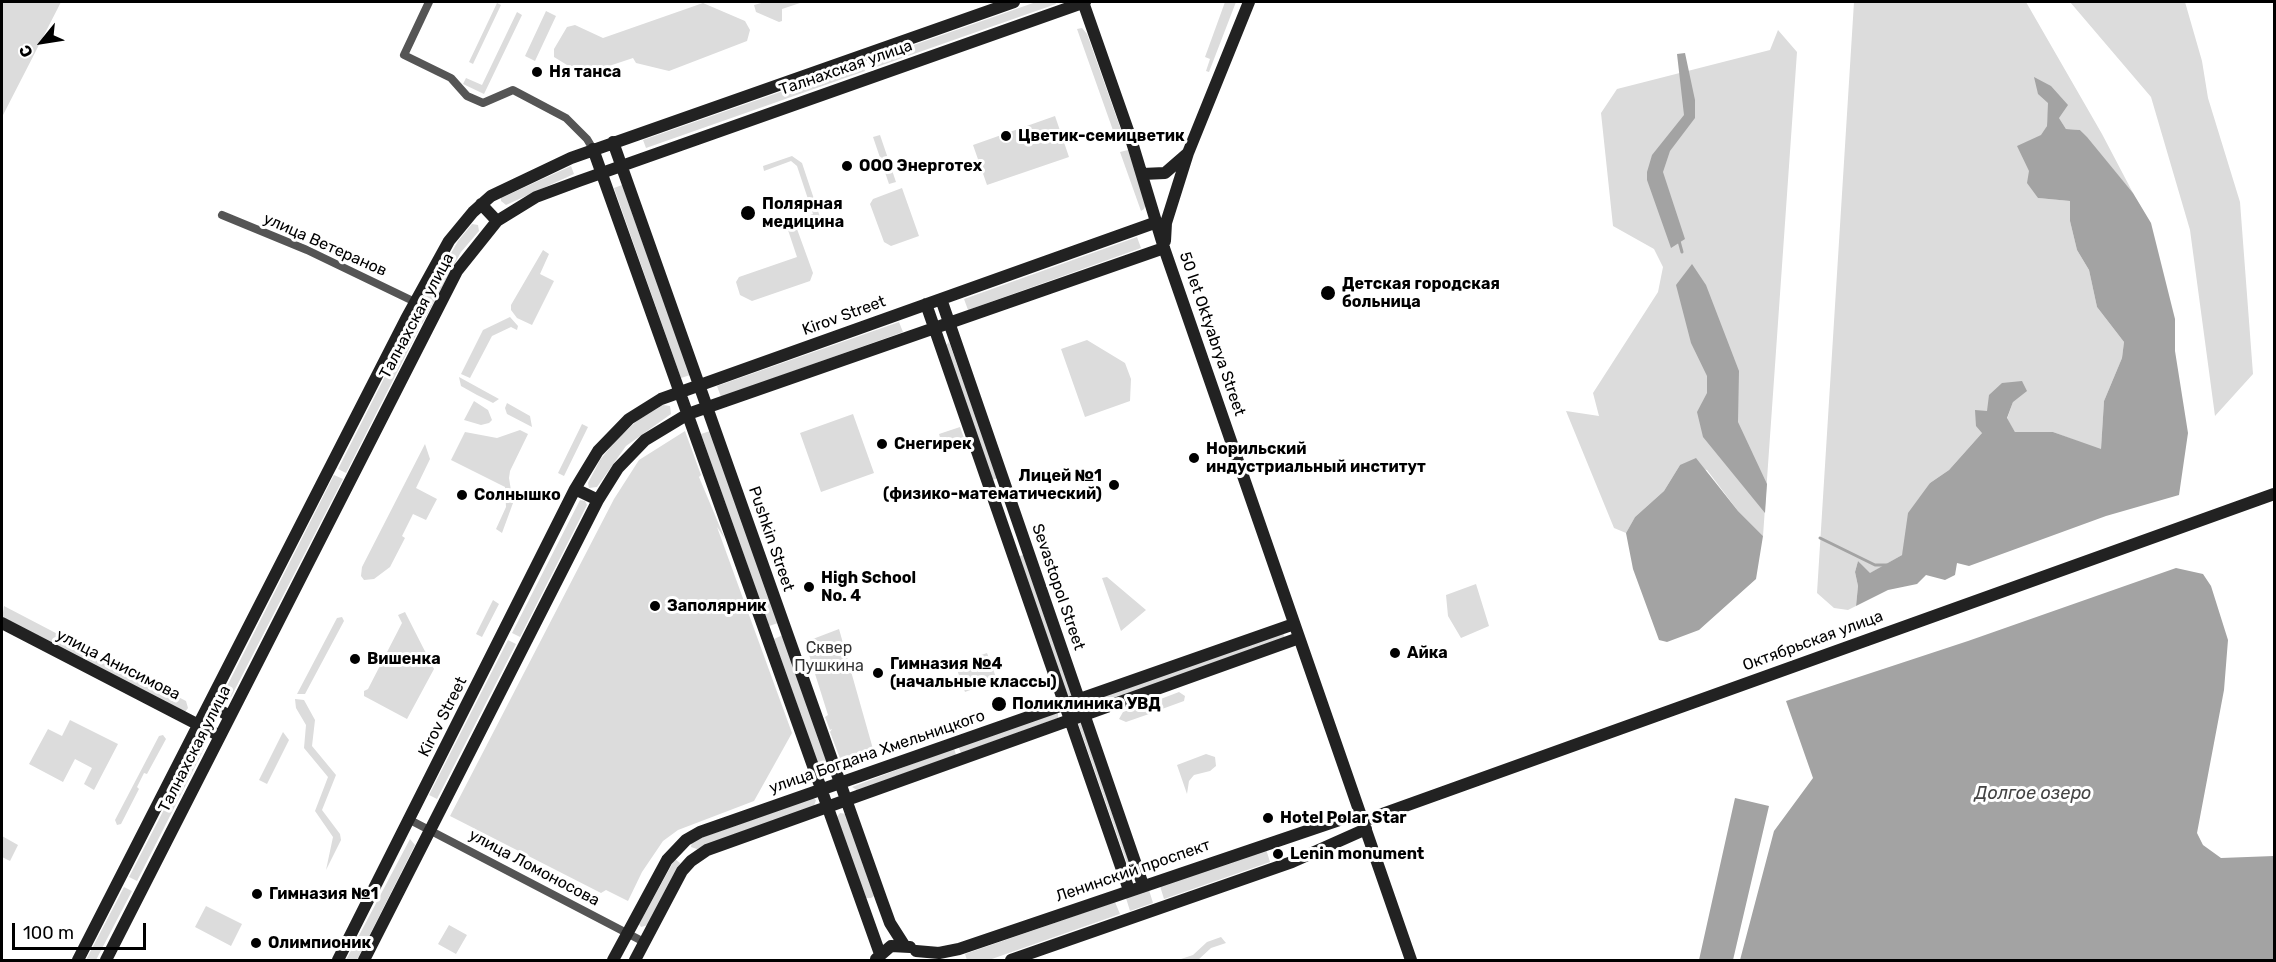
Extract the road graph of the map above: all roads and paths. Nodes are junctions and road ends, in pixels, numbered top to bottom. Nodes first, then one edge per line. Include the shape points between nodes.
1 (429, 2) edge
2 (1014, 2) edge
3 (1084, 2) edge
4 (1249, 2) edge
5 (613, 142) junction
6 (593, 149) junction
7 (1188, 153) junction
8 (622, 165) junction
9 (602, 172) junction
10 (1142, 174) junction
11 (481, 204) junction
12 (222, 215) dead end
13 (497, 221) junction
14 (1157, 222) junction
15 (1164, 248) junction
16 (941, 299) junction
17 (415, 302) junction
18 (926, 304) junction
19 (950, 323) junction
20 (934, 328) junction
21 (699, 385) junction
22 (680, 392) junction
23 (707, 408) junction
24 (688, 414) junction
25 (1004, 480) junction
26 (988, 485) junction
27 (576, 489) junction
28 (2274, 494) edge
29 (598, 500) junction
30 (1027, 547) junction
31 (1012, 552) junction
32 (2, 623) edge
33 (1294, 624) junction
34 (1299, 638) junction
35 (1079, 699) junction
36 (1064, 704) junction
37 (209, 705) junction
38 (1084, 714) junction
39 (230, 716) junction
40 (1070, 720) junction
41 (198, 725) junction
42 (220, 736) junction
43 (840, 783) junction
44 (822, 789) junction
45 (846, 799) junction
46 (827, 806) junction
47 (410, 820) junction
48 (1363, 821) junction
49 (430, 831) junction
50 (678, 847) junction
51 (691, 861) junction
52 (1143, 885) junction
53 (1129, 890) junction
54 (627, 933) junction
55 (644, 942) junction
56 (904, 945) junction
57 (920, 956) edge
58 (878, 957) edge
59 (78, 960) edge
60 (106, 960) edge
61 (338, 960) edge
62 (364, 960) edge
63 (613, 960) edge
64 (635, 960) edge
65 (1011, 960) edge
66 (1411, 960) edge

1 - 6 street via 404,56 451,78 467,96 483,103 513,90 566,118
2 - 5 street, Талнахская улица
3 - 8 street, Талнахская улица
3 - 10 street, 50 let Oktyabrya Street
4 - 7 street
5 - 6 street, Талнахская улица
5 - 8 street, Pushkin Street
6 - 9 street
6 - 11 street, Талнахская улица via 528,176
7 - 10 street via 1165,172
7 - 15 street via 1166,223
8 - 9 street, Талнахская улица
8 - 21 street, Pushkin Street
9 - 13 street, Талнахская улица via 536,197
9 - 22 street
10 - 14 street, 50 let Oktyabrya Street
11 - 13 street
11 - 17 street, Талнахская улица via 449,241
12 - 17 street, улица Ветеранов via 307,250
13 - 39 street, Талнахская улица via 457,271
14 - 15 street, 50 let Oktyabrya Street
14 - 16 street, Kirov Street
15 - 19 street
15 - 33 street, 50 let Oktyabrya Street
16 - 18 street, Kirov Street
16 - 19 street, Sevastopol Street
17 - 37 street, Талнахская улица
18 - 20 street, Sevastopol Street
18 - 21 street, Kirov Street
19 - 20 street
19 - 25 street, Sevastopol Street
20 - 23 street
20 - 26 street, Sevastopol Street
21 - 22 street, Kirov Street
21 - 23 street, Pushkin Street
22 - 24 street
22 - 27 street, Kirov Street via 650,405 613,434
23 - 24 street
23 - 43 street, Pushkin Street
24 - 29 street via 630,453
24 - 44 street
25 - 26 street
25 - 30 street, Sevastopol Street
26 - 31 street, Sevastopol Street
27 - 29 street
27 - 47 street, Kirov Street
28 - 48 street, Октябрьская улица
29 - 49 street
30 - 31 street
30 - 35 street, Sevastopol Street
31 - 36 street, Sevastopol Street
32 - 41 street, улица Анисимова
33 - 34 street, 50 let Oktyabrya Street
33 - 35 street, улица Богдана Хмельницкого
34 - 38 street, улица Богдана Хмельницкого
34 - 48 street, 50 let Oktyabrya Street
35 - 36 street, улица Богдана Хмельницкого
35 - 38 street, Sevastopol Street
36 - 40 street, Sevastopol Street
36 - 43 street, улица Богдана Хмельницкого
37 - 39 street
37 - 41 street, Талнахская улица
38 - 40 street, улица Богдана Хмельницкого
38 - 52 street, Sevastopol Street
39 - 42 street, Талнахская улица
40 - 45 street, улица Богдана Хмельницкого
40 - 53 street, Sevastopol Street
41 - 42 street, улица Анисимова
41 - 59 street, Талнахская улица
42 - 60 street, Талнахская улица
43 - 44 street, улица Богдана Хмельницкого
43 - 45 street, Pushkin Street
44 - 46 street
44 - 50 street, улица Богдана Хмельницкого via 714,826
45 - 46 street, улица Богдана Хмельницкого
45 - 56 street, Pushkin Street via 890,923
46 - 51 street, улица Богдана Хмельницкого via 718,845
46 - 58 street
47 - 49 street, улица Ломоносова
47 - 61 street, Kirov Street
48 - 52 street, Ленинский проспект
48 - 65 street via 1292,862
48 - 66 street, 50 let Oktyabrya Street
49 - 54 street, улица Ломоносова
49 - 62 street
50 - 51 street
50 - 54 street, улица Богдана Хмельницкого via 651,886
51 - 55 street, улица Богдана Хмельницкого
52 - 53 street, Ленинский проспект
53 - 57 street, Ленинский проспект via 959,949
54 - 55 street, улица Ломоносова
54 - 63 street, улица Богдана Хмельницкого
55 - 64 street, улица Богдана Хмельницкого
56 - 57 street
56 - 58 street via 891,946

